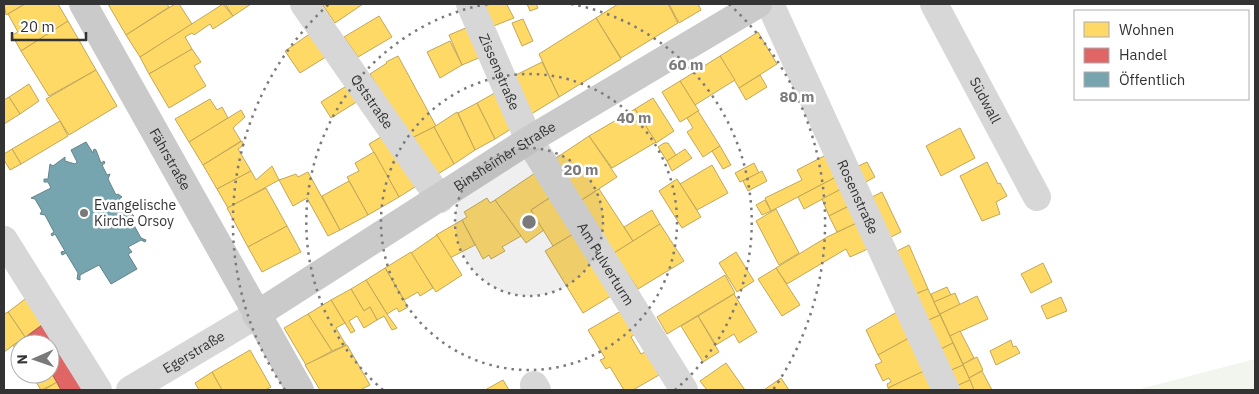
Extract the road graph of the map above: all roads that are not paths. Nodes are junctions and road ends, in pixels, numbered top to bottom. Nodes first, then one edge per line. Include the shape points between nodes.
1 (83, 4) edge
2 (304, 4) edge
3 (470, 4) edge
4 (758, 4) edge
5 (770, 4) edge
6 (934, 4) edge
7 (529, 140) junction
8 (1036, 197) dead end
9 (440, 199) junction
10 (4, 240) edge
11 (256, 315) junction
12 (682, 389) edge
13 (98, 390) edge
14 (130, 390) edge
15 (300, 390) edge
16 (946, 390) edge

1 - 11 main road, Fährstraße
2 - 9 street, Oststraße
3 - 7 street, Zissenstraße
4 - 7 main road, Binsheimer Straße
5 - 16 street, Rosenstraße
6 - 8 street, Südwall
7 - 9 main road, Binsheimer Straße
7 - 12 street, Am Pulverturm
9 - 11 main road, Binsheimer Straße
10 - 13 street
11 - 14 street, Egerstraße
11 - 15 main road, Fährstraße

